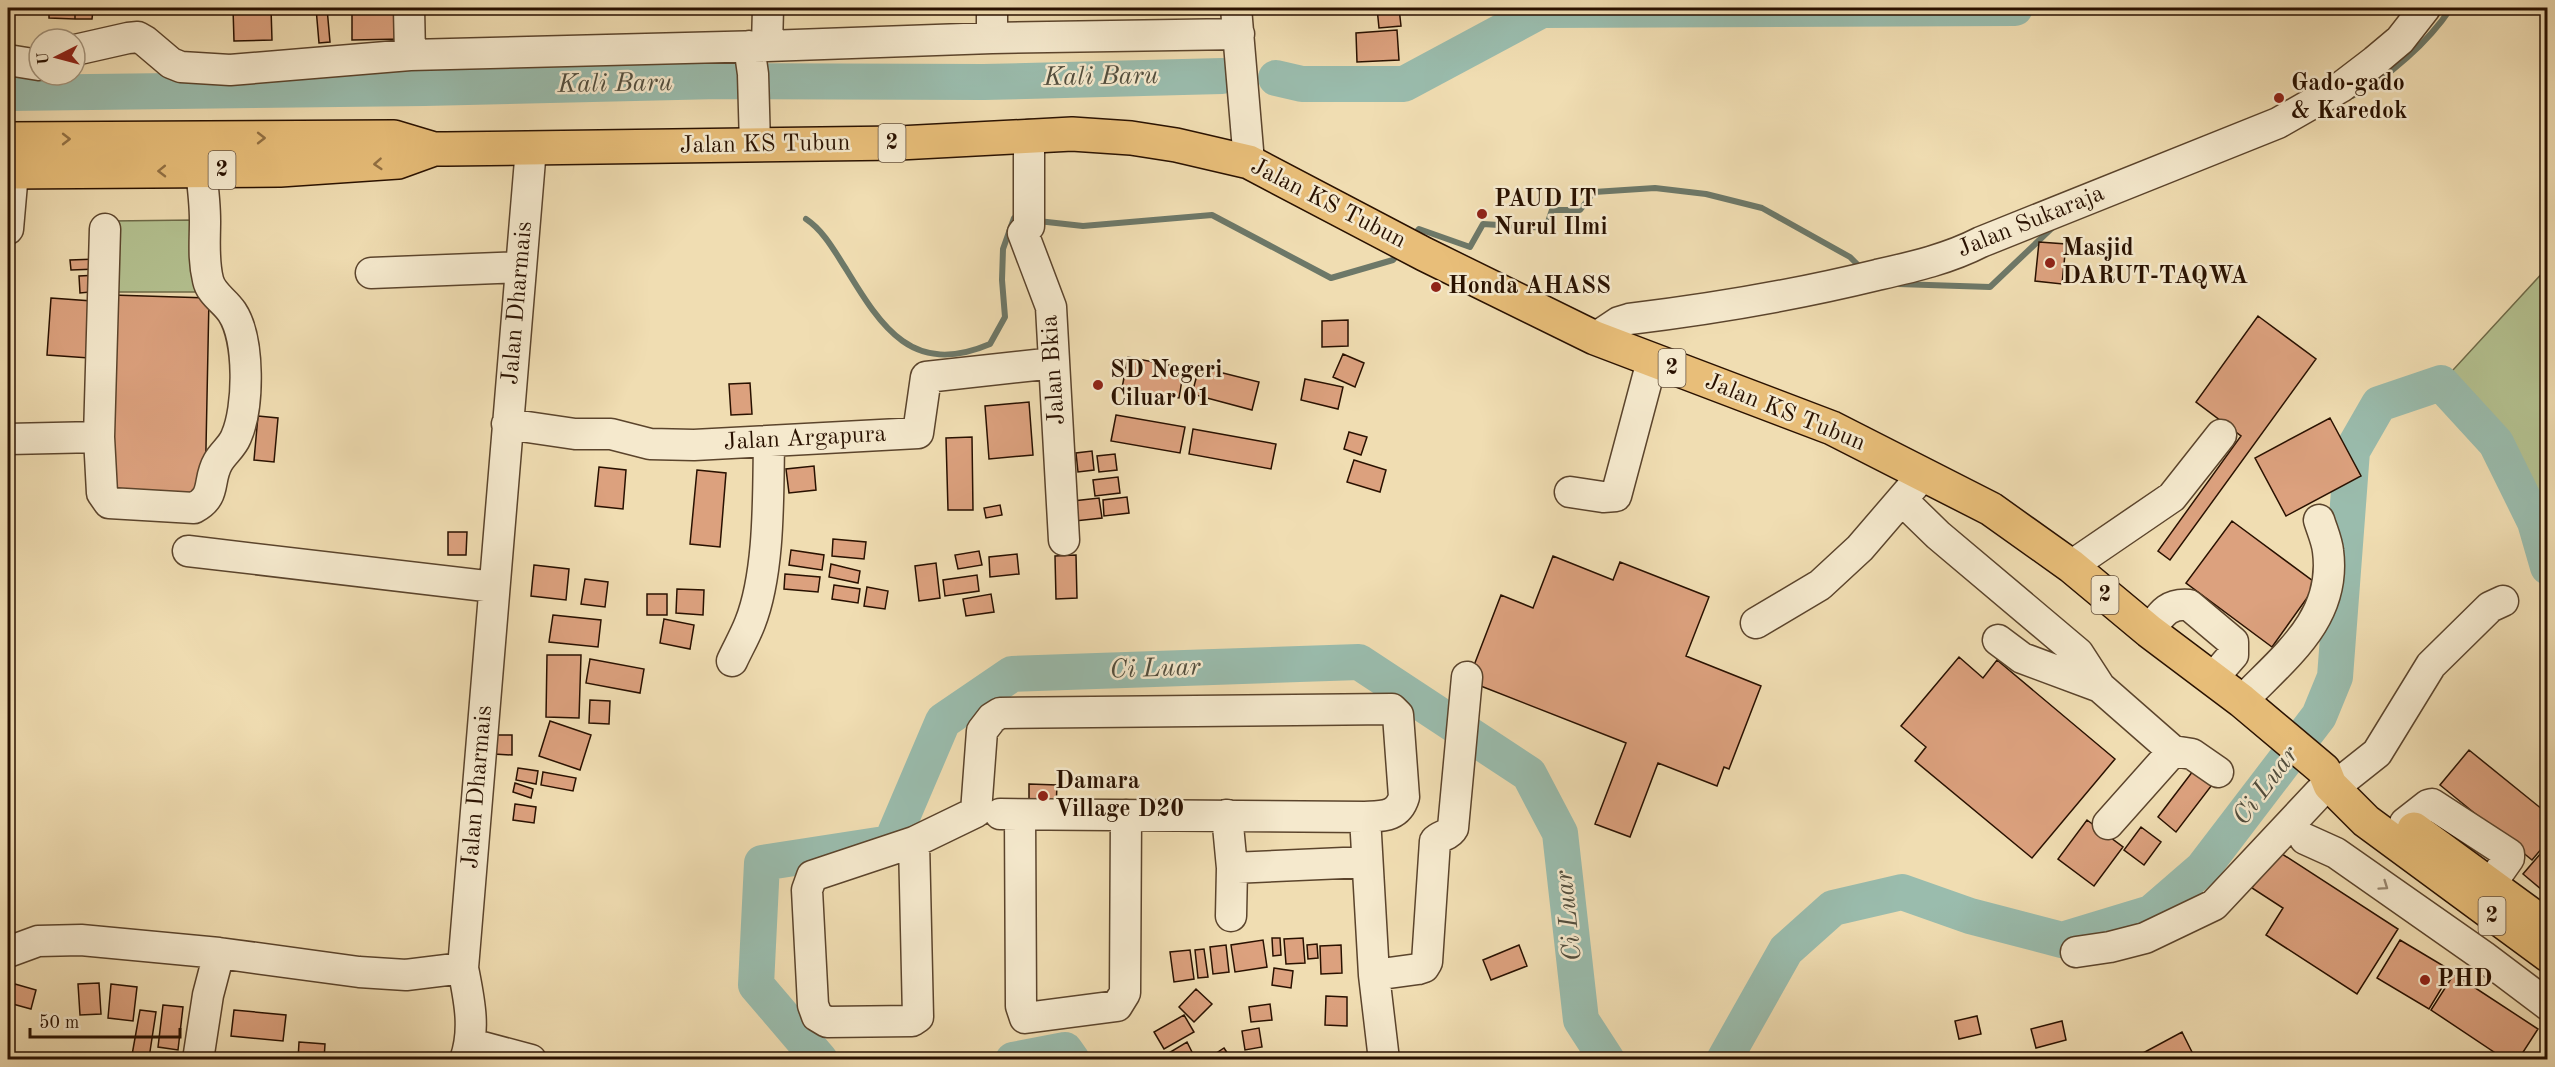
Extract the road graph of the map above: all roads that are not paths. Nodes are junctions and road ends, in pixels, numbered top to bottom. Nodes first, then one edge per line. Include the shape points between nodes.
1 (410, 8) edge
2 (768, 8) edge
3 (992, 8) edge
4 (2425, 8) edge
5 (1239, 34) edge
6 (992, 38) junction
7 (87, 47) edge
8 (410, 55) junction
9 (756, 55) junction
10 (8, 60) edge
11 (27, 63) edge
12 (754, 135) junction
13 (1029, 135) junction
14 (10, 139) edge
15 (531, 148) junction
16 (434, 149) junction
17 (1249, 162) junction
18 (201, 171) junction
19 (10, 172) edge
20 (8, 229) edge
21 (105, 229) dead end
22 (521, 267) junction
23 (371, 273) dead end
24 (1595, 338) junction
25 (1652, 361) junction
26 (1054, 363) junction
27 (507, 424) junction
28 (2221, 435) dead end
29 (99, 437) junction
30 (8, 439) edge
31 (768, 441) junction
32 (1924, 473) junction
33 (1570, 492) dead end
34 (1902, 500) junction
35 (2319, 520) dead end
36 (1064, 540) dead end
37 (188, 551) dead end
38 (2071, 566) junction
39 (494, 587) junction
40 (2503, 601) dead end
41 (1756, 623) dead end
42 (2149, 631) junction
43 (1998, 640) dead end
44 (732, 661) dead end
45 (1467, 677) dead end
46 (2213, 678) junction
47 (2100, 687) junction
48 (2242, 701) junction
49 (2173, 751) junction
50 (2218, 772) dead end
51 (2330, 774) junction
52 (976, 812) junction
53 (1227, 814) junction
54 (1020, 815) junction
55 (1126, 815) junction
56 (1365, 817) junction
57 (2366, 821) junction
58 (2108, 824) dead end
59 (2305, 839) dead end
60 (914, 842) junction
61 (2336, 853) junction
62 (1366, 862) junction
63 (1232, 868) junction
64 (2484, 895) junction
65 (1231, 916) dead end
66 (2547, 927) edge
67 (2510, 929) junction
68 (2455, 936) junction
69 (8, 952) edge
70 (2076, 952) dead end
71 (219, 953) junction
72 (2547, 955) edge
73 (2483, 956) junction
74 (463, 968) junction
75 (1374, 975) junction
76 (2547, 1005) edge
77 (468, 1052) edge
78 (198, 1059) edge
79 (531, 1059) edge
80 (1384, 1059) edge

1 - 8 street
2 - 9 street
3 - 6 street
4 - 24 street, Jalan Sukaraja via 2400,40 2375,61 2341,87 2278,123 1959,253 1849,282 1744,303 1629,319
5 - 6 street
5 - 17 street
6 - 9 street
7 - 8 street via 138,38 181,67 230,70
8 - 9 street
9 - 12 street
10 - 11 street
12 - 13 highway, Jalan KS Tubun / 2 via 899,143
12 - 15 highway, Jalan KS Tubun / 2
13 - 17 highway, Jalan KS Tubun / 2 via 1131,138
13 - 26 street, Jalan Bkia via 1029,226 1023,233 1051,307
14 -> 16 highway, 2 via 394,137
14 - 19 street
15 - 16 highway, Jalan KS Tubun / 2
15 - 22 street, Jalan Dharmais
16 -> 18 highway, 2 via 398,162
17 - 24 highway, Jalan KS Tubun / 2
18 -> 19 highway, 2
18 - 29 street via 206,218 204,262 209,283 232,312 245,364 237,436 216,466 205,502 194,508 109,502 102,493
19 - 20 street
21 - 29 street
22 - 23 street
22 - 27 street, Jalan Dharmais
24 - 25 highway, Jalan KS Tubun / 2
25 - 32 highway, Jalan KS Tubun / 2 via 1832,428
25 - 33 street via 1616,496
26 - 31 street, Jalan Argapura via 926,377 918,433
26 - 36 street, Jalan Bkia
27 - 31 street, Jalan Argapura via 574,434 611,434 650,444
27 - 39 street, Jalan Dharmais
28 - 38 street via 2172,496
29 - 30 street
31 - 44 street via 768,503 759,584 750,622
32 - 34 street
32 - 38 highway, 2 via 1991,508
34 - 41 street via 1860,548 1820,585
34 - 47 street via 2078,653
35 - 48 street via 2328,550 2329,579 2316,620
37 - 39 street
38 - 42 highway, 2
39 - 74 street, Jalan Dharmais
40 - 51 street via 2490,607 2431,665 2377,753
42 - 46 highway, 2
42 - 46 street via 2164,609 2189,605 2233,642 2233,655
43 - 47 street via 2022,658
45 - 75 street via 1453,828 1435,841 1427,962 1418,969
46 - 48 highway, 2
47 - 49 street
48 - 51 highway, 2
49 - 50 street via 2192,754
49 - 58 street
51 - 57 highway, 2
51 - 64 highway, 2 via 2405,822
51 - 70 street via 2319,793 2214,905 2145,938
52 - 54 street
52 - 56 street via 982,731 1000,712 1392,709 1398,715 1404,797 1401,806 1390,815
52 - 60 street
53 - 55 street
53 - 56 street
53 - 63 street
54 - 55 street
54 - 55 street via 1021,1006 1025,1018 1121,1003 1125,993
56 - 62 street
57 - 61 street
57 - 64 highway, 2
59 - 61 street
60 - 60 street via 812,876 809,881 813,1005 817,1016 827,1022 912,1021 918,1017
61 -> 68 street
62 - 63 street
62 - 75 street
63 - 65 street
64 - 66 highway, 2
64 - 67 highway, 2
64 - 68 street
67 - 72 highway, 2
67 - 73 street
68 - 73 street
69 - 71 street via 38,941 81,940
71 - 74 street via 406,975
71 - 78 street
73 - 76 street
74 - 77 street, Jalan Dharmais via 471,1006
75 - 80 street
77 - 79 street

